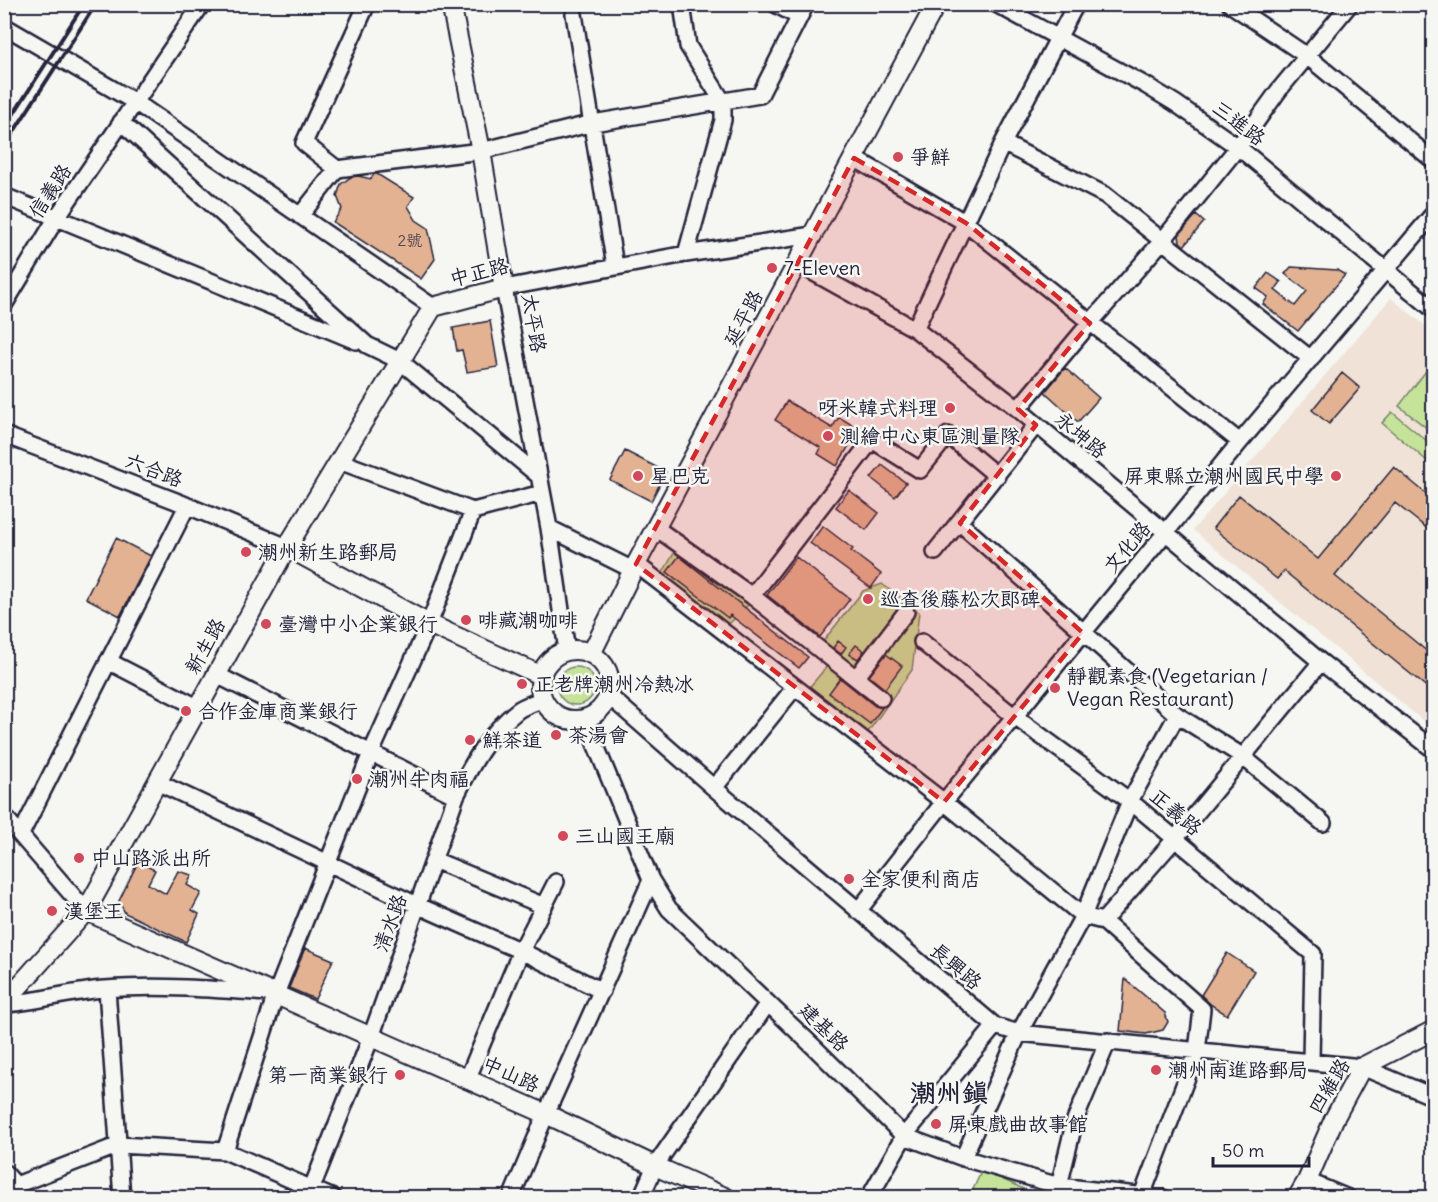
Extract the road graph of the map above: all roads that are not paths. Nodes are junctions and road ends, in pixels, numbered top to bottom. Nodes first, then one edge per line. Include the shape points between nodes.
1 (202, 4) edge
2 (367, 4) edge
3 (682, 4) edge
4 (775, 4) edge
5 (936, 4) edge
6 (996, 4) edge
7 (1076, 4) edge
8 (1230, 4) edge
9 (1350, 4) edge
10 (447, 6) edge
11 (802, 11) edge
12 (574, 14) dead end
13 (4, 26) edge
14 (1058, 38) junction
15 (1307, 56) junction
16 (135, 102) junction
17 (723, 102) junction
18 (121, 122) junction
19 (593, 123) junction
20 (1003, 143) junction
21 (1238, 147) junction
22 (482, 151) junction
23 (854, 158) junction
24 (1434, 161) edge
25 (337, 170) junction
26 (4, 196) edge
27 (1434, 213) edge
28 (300, 216) junction
29 (57, 217) junction
30 (966, 223) junction
31 (813, 235) junction
32 (1163, 240) junction
33 (686, 254) junction
34 (798, 264) junction
35 (615, 266) junction
36 (1387, 270) junction
37 (504, 288) junction
38 (4, 306) edge
39 (433, 307) junction
40 (1434, 310) edge
41 (1090, 323) junction
42 (915, 329) junction
43 (367, 345) junction
44 (1311, 359) junction
45 (400, 361) junction
46 (1018, 409) junction
47 (1036, 425) junction
48 (4, 435) edge
49 (1240, 442) junction
50 (339, 461) junction
51 (539, 476) junction
52 (997, 476) junction
53 (542, 493) junction
54 (187, 506) junction
55 (473, 511) junction
56 (960, 523) junction
57 (549, 528) junction
58 (656, 528) junction
59 (1165, 534) junction
60 (287, 547) junction
61 (935, 552) dead end
62 (635, 567) junction
63 (752, 596) junction
64 (906, 612) dead end
65 (429, 624) junction
66 (1083, 633) junction
67 (922, 642) dead end
68 (567, 651) junction
69 (591, 654) junction
70 (108, 661) junction
71 (1321, 662) junction
72 (215, 674) junction
73 (542, 675) junction
74 (856, 678) junction
75 (795, 687) junction
76 (609, 696) junction
77 (881, 698) dead end
78 (543, 699) junction
79 (197, 707) junction
80 (1177, 715) junction
81 (1014, 717) junction
82 (585, 719) junction
83 (1434, 750) edge
84 (371, 753) junction
85 (1242, 756) junction
86 (157, 782) junction
87 (714, 788) junction
88 (456, 796) junction
89 (1130, 801) junction
90 (944, 802) junction
91 (4, 816) edge
92 (1323, 823) dead end
93 (21, 834) junction
94 (1175, 839) junction
95 (434, 860) junction
96 (329, 863) junction
97 (651, 880) junction
98 (556, 882) dead end
99 (419, 906) junction
100 (544, 906) junction
101 (86, 911) junction
102 (858, 911) junction
103 (1083, 916) junction
104 (1103, 921) junction
105 (521, 951) junction
106 (107, 989) junction
107 (602, 991) junction
108 (276, 994) junction
109 (4, 1003) edge
110 (768, 1003) junction
111 (995, 1026) junction
112 (1434, 1030) edge
113 (1019, 1033) junction
114 (370, 1037) junction
115 (1108, 1041) junction
116 (1197, 1051) junction
117 (1311, 1061) junction
118 (1362, 1067) junction
119 (467, 1080) junction
120 (1434, 1097) edge
121 (546, 1114) junction
122 (904, 1136) junction
123 (119, 1145) junction
124 (225, 1151) junction
125 (963, 1158) junction
126 (656, 1166) junction
127 (4, 1172) edge
128 (518, 1181) junction
129 (1307, 1181) junction
130 (16, 1185) junction
131 (1059, 1186) junction
132 (310, 1193) edge
133 (1142, 1196) edge
134 (4, 1197) edge
135 (122, 1197) edge
136 (333, 1197) edge
137 (511, 1197) edge
138 (521, 1197) edge
139 (641, 1197) edge
140 (727, 1197) edge
141 (869, 1197) edge
142 (1163, 1197) edge
143 (1297, 1197) edge
144 (1348, 1197) edge

1 - 16 street, 信義路
2 - 25 street via 304,143
3 - 17 street via 688,46
4 - 11 street
5 - 23 main road, 延平路
6 - 14 street, 三進路
7 - 14 street
8 - 15 street
9 - 15 street
10 - 22 main road, 太平路
11 - 17 street via 760,95
12 - 19 street
13 - 16 street
14 - 20 street
14 - 21 street, 三進路 via 1147,86
15 - 21 street
15 - 24 street
16 - 18 street, 信義路
16 - 28 street
17 - 19 street
17 - 33 street via 723,120
18 - 29 street, 信義路
18 - 43 street
19 - 22 street
19 - 35 street
20 - 30 street
20 - 32 street via 1105,195
21 - 32 street
21 - 36 street, 三進路
22 - 25 street
22 - 37 main road, 太平路
23 - 30 street
23 - 31 main road, 延平路
25 - 28 street
26 - 29 street
27 - 36 street, 文化路
28 - 39 street
29 - 38 street, 信義路
29 - 43 street
30 - 41 street
30 - 42 street
31 - 33 street, 中正路
31 - 34 main road, 延平路
32 - 41 street
32 - 44 street
33 - 35 street, 中正路
34 - 42 street, 永坤路
34 - 58 main road, 延平路
35 - 37 street, 中正路
36 - 40 street, 三進路
36 - 44 street, 文化路
37 - 39 main road, 中正路
37 - 51 street, 太平路
39 - 45 main road, 中正路
41 - 46 street
41 - 49 street
42 - 46 street, 永坤路
43 - 45 street
44 - 49 street, 文化路
45 - 50 main road, 中正路
45 - 51 street
46 - 47 street, 永坤路
47 - 52 street
47 - 59 street, 永坤路
48 - 54 street, 六合路
49 - 59 street, 文化路
50 - 55 street
50 - 60 main road, 中正路
51 - 53 street, 太平路
52 - 56 street
52 - 63 street via 948,435 920,470 872,440
53 - 55 street
53 - 57 street, 太平路
54 - 60 street, 六合路
54 - 70 street
55 - 65 street
56 - 61 street
56 - 66 street
57 - 62 street
57 - 68 street, 太平路
58 - 62 main road, 延平路
58 - 63 street
59 - 66 street, 文化路
59 - 71 street, 永坤路
60 - 65 main road
60 - 72 main road, 新生路
62 - 69 main road, 延平路
62 - 75 street
63 - 74 street
64 - 74 street
65 - 73 main road
65 - 84 street
66 - 80 street
66 - 81 street, 文化路
67 - 81 street, 正義路
68 - 69 main road
68 - 73 main road via 553,658
69 - 76 main road via 609,675
70 - 79 street
70 - 93 street
71 - 83 street, 永坤路
71 - 85 street
72 - 79 main road, 新生路
72 - 84 street
73 - 78 main road
74 - 77 street
75 - 87 street
75 - 90 street
76 - 82 main road via 596,715
76 - 87 street, 長興路
78 - 82 main road via 556,714 575,721
78 - 88 street, 清水路 via 518,710 492,736 471,764
79 - 86 main road, 新生路
80 - 85 street
80 - 89 street
81 - 89 street, 正義路
81 - 90 street, 文化路
82 - 97 street, 建基路
84 - 88 street
84 - 96 street
85 - 92 street
85 - 94 street
86 - 96 street
86 - 101 main road, 新生路
87 - 102 street, 長興路
88 - 95 street, 清水路
89 - 94 street, 正義路
89 - 103 street
90 - 102 street, 文化路
90 - 103 street
91 - 93 street, 中山路
93 - 101 street, 中山路
94 - 104 street
94 - 117 street, 正義路 via 1313,954
95 - 99 street, 清水路
95 - 100 street
96 - 99 street
96 - 108 street
97 - 107 street
97 - 110 street, 建基路 via 669,909
98 - 100 street
99 - 105 street
99 - 114 street, 清水路
100 - 105 street
101 - 108 main road, 中山路
101 - 109 main road, 新生路
102 - 111 street, 長興路
103 - 104 street
103 - 113 street
104 - 116 street via 1202,1009
105 - 107 street
105 - 119 street
106 - 108 street, 中山路 via 209,989
106 - 109 street, 中山路
106 - 123 street
107 - 121 street
108 - 114 main road, 中山路
108 - 124 street
110 - 122 street, 建基路
110 - 126 street
111 - 113 street, 長興路
111 - 122 street
112 - 118 main road, 四維路
113 - 115 street, 長興路
113 - 125 street
114 - 119 main road, 中山路
114 - 132 street, 清水路
115 - 116 street, 長興路
115 - 131 street via 1075,1120
116 - 117 street, 長興路
116 - 133 street
117 - 118 street, 長興路
118 - 120 street, 長興路
118 - 129 main road, 四維路
119 - 121 main road, 中山路
121 - 126 main road, 中山路
121 - 128 street
122 - 125 street, 建基路
122 - 141 street
123 - 124 street
123 - 130 street
123 - 135 street
124 - 132 street
125 - 131 street, 建基路
126 - 139 street
126 - 140 main road, 中山路
127 - 130 street
128 - 137 street
128 - 138 street
129 - 143 main road, 四維路
129 - 144 street
130 - 134 street
131 - 133 street, 建基路
132 - 136 street
133 - 142 street, 建基路

